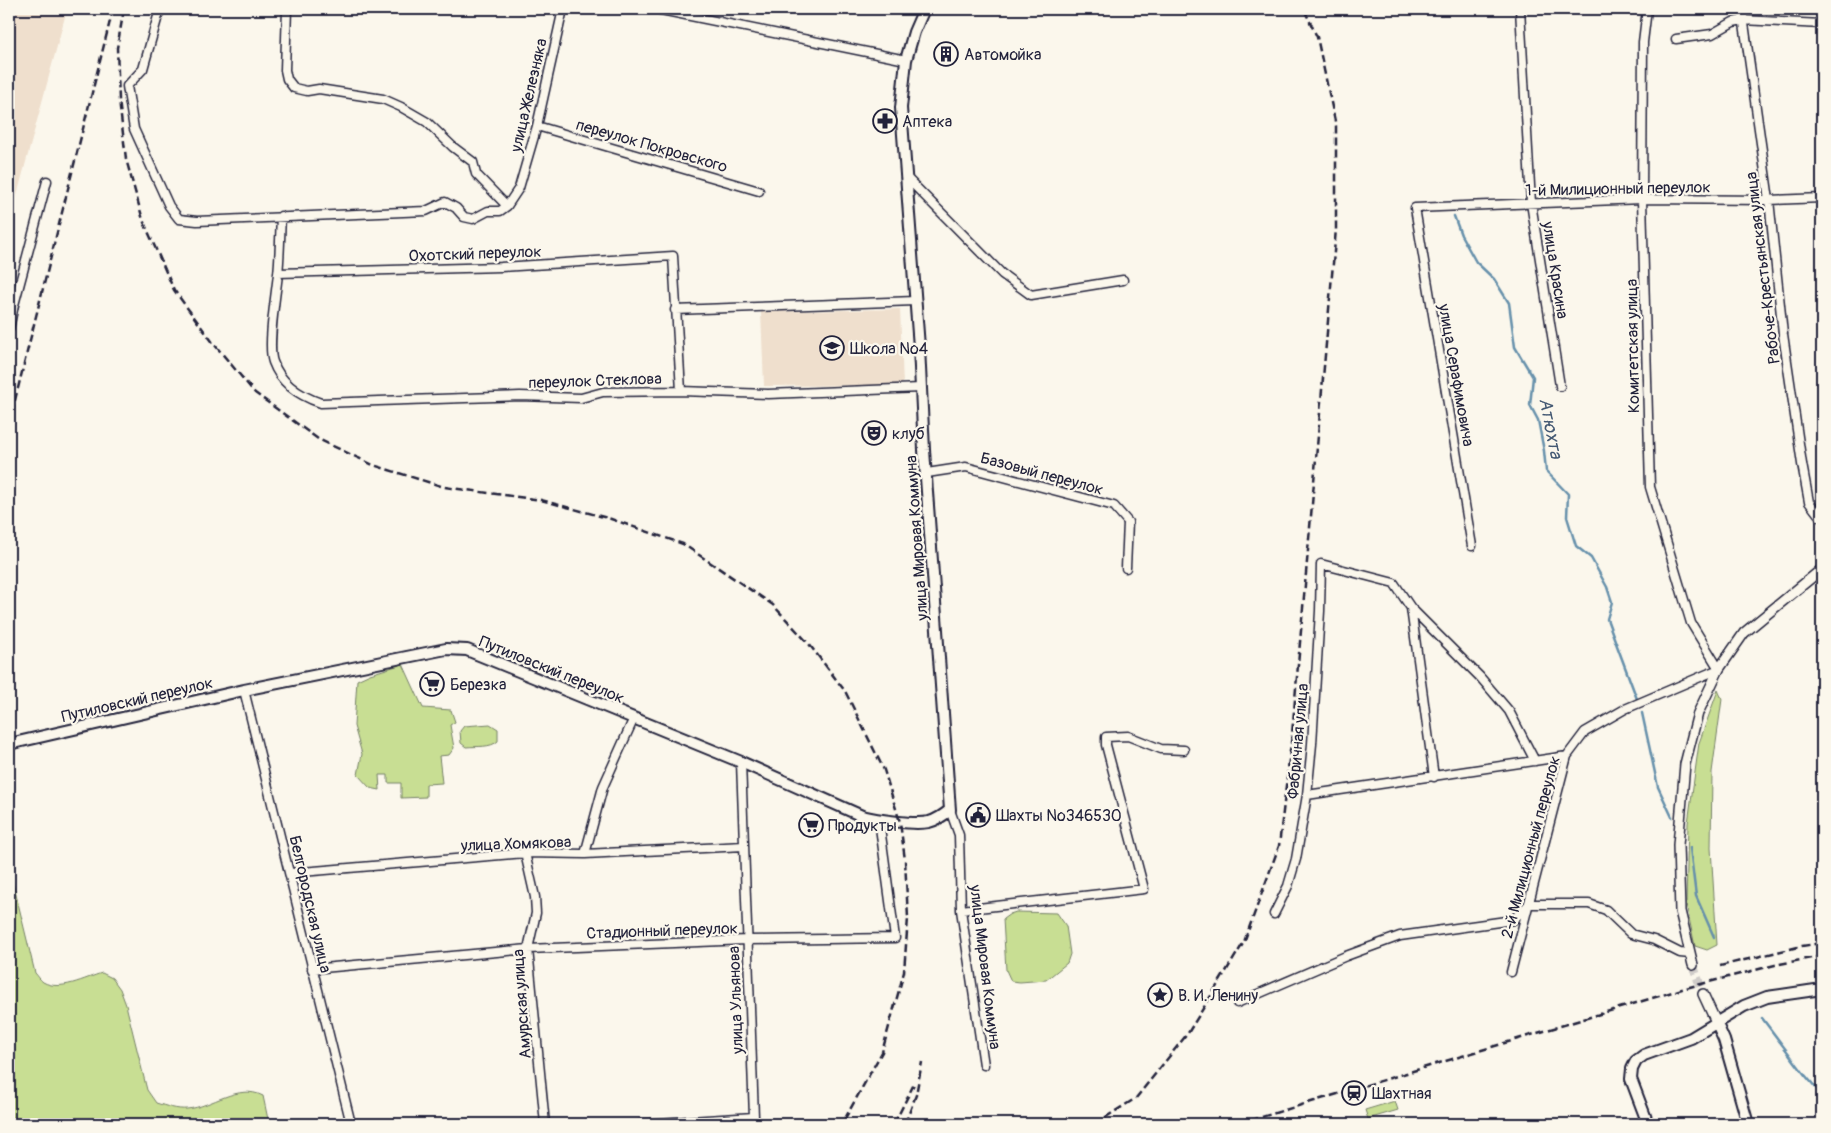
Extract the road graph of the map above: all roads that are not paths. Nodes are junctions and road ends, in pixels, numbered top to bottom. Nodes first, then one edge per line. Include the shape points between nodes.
1 (160, 9) edge
2 (287, 9) edge
3 (563, 9) edge
4 (656, 9) edge
5 (924, 9) edge
6 (1520, 9) edge
7 (1647, 9) edge
8 (1742, 9) edge
9 (1743, 20) junction
10 (1822, 24) edge
11 (1676, 39) dead end
12 (906, 60) junction
13 (537, 126) junction
14 (906, 176) junction
15 (47, 181) dead end
16 (759, 191) dead end
17 (1822, 198) edge
18 (1642, 199) junction
19 (1769, 200) junction
20 (1531, 203) junction
21 (507, 206) junction
22 (1415, 208) joint
23 (281, 216) junction
24 (278, 273) junction
25 (1123, 280) dead end
26 (915, 301) junction
27 (675, 310) junction
28 (9, 329) edge
29 (1560, 386) dead end
30 (921, 388) junction
31 (681, 391) junction
32 (927, 474) junction
33 (1822, 519) edge
34 (1472, 546) dead end
35 (1126, 568) dead end
36 (1822, 569) edge
37 (1411, 608) junction
38 (1719, 669) junction
39 (244, 690) junction
40 (634, 718) junction
41 (9, 744) edge
42 (1184, 750) dead end
43 (1567, 756) junction
44 (1535, 761) junction
45 (741, 762) junction
46 (1434, 777) junction
47 (1308, 795) junction
48 (950, 810) junction
49 (879, 820) junction
50 (744, 846) junction
51 (525, 853) junction
52 (585, 854) junction
53 (290, 873) junction
54 (1529, 904) junction
55 (961, 910) junction
56 (1274, 914) dead end
57 (746, 940) junction
58 (528, 949) junction
59 (1690, 954) junction
60 (1694, 965) tunnel mouth
61 (312, 969) junction
62 (1511, 972) dead end
63 (1822, 989) edge
64 (1703, 994) tunnel mouth
65 (1237, 1003) dead end
66 (1716, 1022) junction
67 (984, 1065) dead end
68 (351, 1124) edge
69 (545, 1124) edge
70 (641, 1124) edge
71 (1648, 1124) edge
72 (1748, 1124) edge

1 - 23 street via 143,69 127,86 134,129 169,206 179,219 197,221
2 - 21 street via 286,70 287,80 294,88 383,99 401,107 427,122 473,162 476,174
3 - 13 street, улица Железняка
4 - 12 street
5 - 12 main road, улица Мировая Коммуна
6 - 20 street, улица Красина
7 - 18 street, Комитетская улица via 1643,42
8 - 9 street, Рабоче-Крестьянская улица
9 - 10 street
9 - 11 street via 1712,34
9 - 19 street, Рабоче-Крестьянская улица
12 - 14 main road, улица Мировая Коммуна via 901,108
13 - 16 street, переулок Покровского
13 - 21 street, улица Железняка via 520,188
14 - 25 street via 1002,274 1031,295
14 - 26 main road, улица Мировая Коммуна
15 - 28 street
17 - 19 street, 1-й Милиционный переулок
18 - 19 street, 1-й Милиционный переулок
18 - 20 street, 1-й Милиционный переулок
18 - 38 street, Комитетская улица via 1650,486 1691,623
19 - 33 street, Рабоче-Крестьянская улица via 1782,334 1802,464 1809,502
20 - 22 street, 1-й Милиционный переулок
20 - 29 street, улица Красина
21 - 23 street via 473,219 464,217 445,202 426,211
22 - 34 street, улица Серафимовича
23 - 24 street
24 - 27 street, Охотский переулок via 501,267 673,256
24 - 31 street, переулок Стеклова via 272,360 279,376 289,386 305,398 321,403 520,396 582,398 602,392
26 - 27 street
26 - 30 main road, улица Мировая Коммуна
27 - 31 street
30 - 31 street, переулок Стеклова via 768,394
30 - 32 main road, улица Мировая Коммуна
32 - 35 street, Базовый переулок via 966,467 1114,506 1128,522
32 - 48 main road, улица Мировая Коммуна
36 - 38 street via 1744,633
37 - 44 street via 1480,676 1509,711
37 - 46 street
37 - 47 street, Фабричная улица via 1394,583 1321,564
38 - 43 street, 2-й Милиционный переулок via 1625,709 1585,732
38 - 59 street via 1698,713 1685,764 1678,877 1680,911
39 - 40 main road, Путиловский переулок via 446,649 467,650
39 - 41 main road, Путиловский переулок
39 - 53 street, Белгородская улица
40 - 45 main road, Путиловский переулок
40 - 52 street via 604,787
42 - 55 street via 1161,749 1128,736 1106,737 1144,889
43 - 44 street
43 - 54 street, 2-й Милиционный переулок
44 - 46 street
45 - 49 main road, Путиловский переулок via 862,816
45 - 50 street, улица Ульянова
46 - 47 street
47 - 56 street, Фабричная улица via 1296,859 1288,886
48 - 49 main road, Путиловский переулок via 929,822
48 - 55 street, улица Мировая Коммуна via 959,835
49 - 57 street, Стадионный переулок via 895,938
50 - 52 street, улица Хомякова
50 - 57 street, улица Ульянова
51 - 52 street, улица Хомякова
51 - 53 street, улица Хомякова
51 - 58 street, Амурская улица via 536,914
53 - 61 street, Белгородская улица
54 - 59 street via 1589,904 1606,910 1631,934
54 - 62 street, 2-й Милиционный переулок
54 - 65 street via 1513,920 1400,936
55 - 67 street, улица Мировая Коммуна
57 - 58 street, Стадионный переулок
57 - 70 street, улица Ульянова via 754,1117
58 - 61 street, Стадионный переулок
58 - 69 street, Амурская улица
59 - 60 street
61 - 68 street, Белгородская улица
63 - 66 main road via 1767,996
64 - 66 street
66 - 71 main road via 1691,1038 1636,1061 1631,1079
66 - 72 main road

